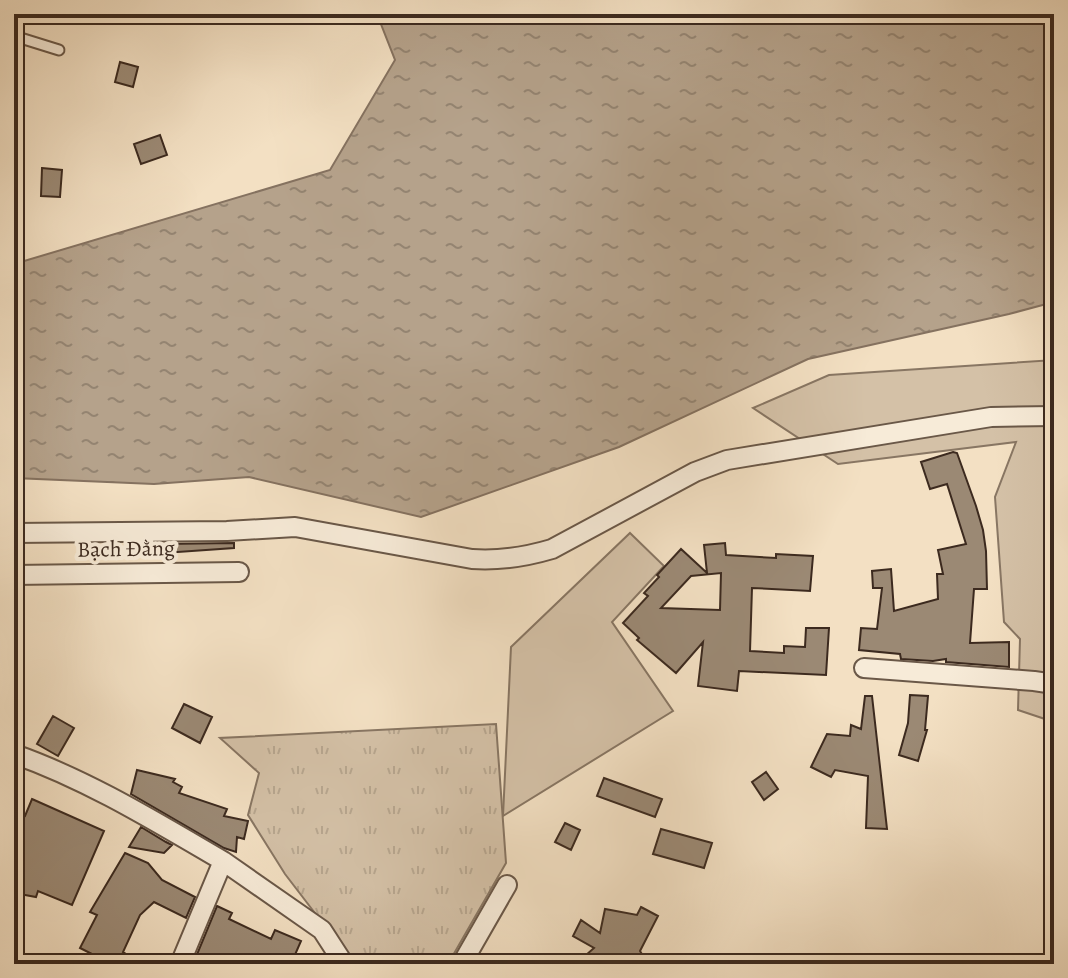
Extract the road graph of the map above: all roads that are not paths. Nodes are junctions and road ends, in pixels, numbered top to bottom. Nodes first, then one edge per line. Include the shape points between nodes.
1 (14, 36) edge
2 (59, 50) dead end
3 (1054, 416) edge
4 (14, 533) edge
5 (239, 572) dead end
6 (14, 575) edge
7 (864, 668) dead end
8 (1054, 684) edge
9 (14, 754) edge
10 (223, 861) junction
11 (507, 885) dead end
12 (465, 963) edge
13 (180, 964) edge
14 (344, 964) edge

1 - 2 lane
3 - 4 street via 991,417 727,460 552,549 511,558 472,559 295,527
5 - 6 street, Bạch Đằng
7 - 8 street
9 - 10 street via 83,783
10 - 13 street
10 - 14 street via 322,930
11 - 12 street

